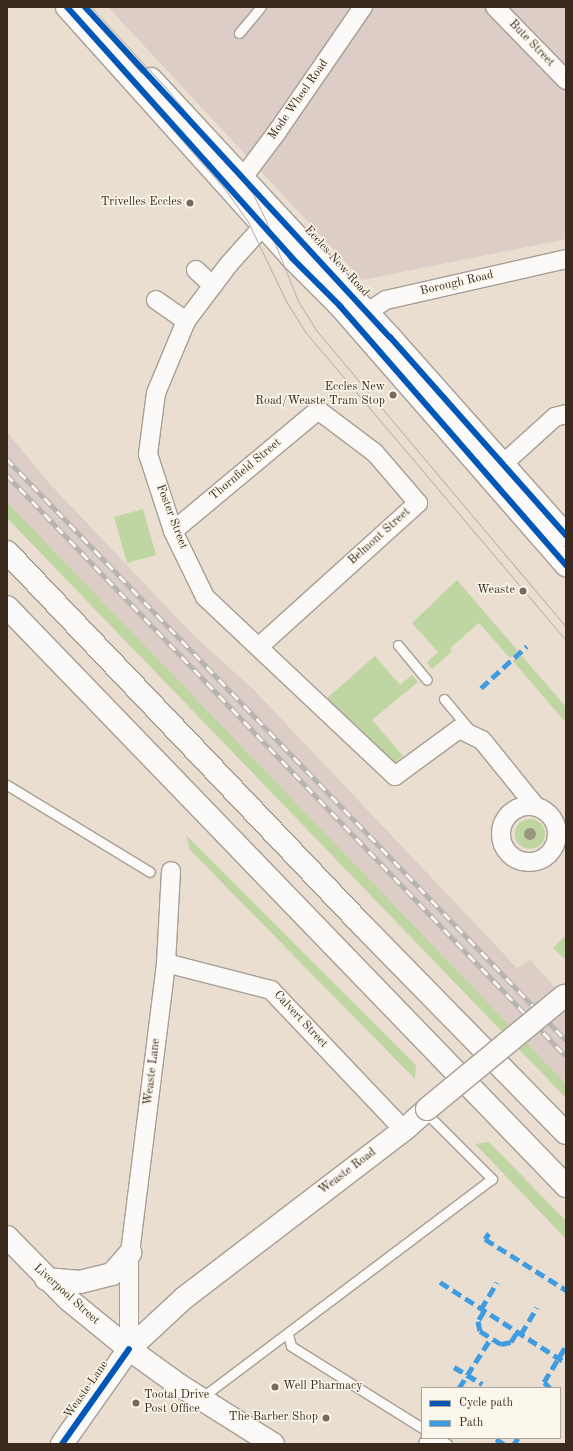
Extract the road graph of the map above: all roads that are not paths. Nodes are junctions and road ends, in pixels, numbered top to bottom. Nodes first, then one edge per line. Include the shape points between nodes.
1 (67, 7) edge
2 (85, 7) edge
3 (261, 7) edge
4 (362, 7) edge
5 (495, 7) edge
6 (239, 33) dead end
7 (566, 80) edge
8 (238, 184) junction
9 (269, 218) junction
10 (566, 259) edge
11 (196, 270) dead end
12 (213, 286) junction
13 (156, 300) dead end
14 (360, 317) junction
15 (186, 321) junction
16 (318, 410) joint
17 (566, 414) edge
18 (497, 470) junction
19 (173, 531) junction
20 (566, 535) edge
21 (7, 552) edge
22 (566, 566) edge
23 (7, 607) edge
24 (398, 645) dead end
25 (260, 646) junction
26 (428, 680) dead end
27 (444, 699) dead end
28 (473, 734) junction
29 (7, 785) edge
30 (536, 807) dead end
31 (171, 871) dead end
32 (150, 872) dead end
33 (166, 963) junction
34 (565, 995) edge
35 (426, 1110) junction
36 (404, 1130) junction
37 (566, 1133) edge
38 (566, 1186) edge
39 (7, 1237) edge
40 (130, 1254) junction
41 (46, 1279) junction
42 (288, 1334) junction
43 (129, 1349) junction
44 (200, 1399) junction
45 (421, 1427) edge
46 (62, 1444) edge
47 (273, 1444) edge

1 - 8 main road, Eccles New Road
2 - 8 main road, Eccles New Road
3 - 6 lane
4 - 8 street, Mode Wheel Road via 278,132
5 - 7 street, Bute Street
8 - 9 main road, Eccles New Road
9 - 12 street, Foster Street
9 - 14 main road, Eccles New Road
10 - 14 street, Borough Road via 386,300
11 - 12 street
12 - 15 street, Foster Street
13 - 15 street
14 - 18 main road, Eccles New Road
15 - 19 street, Foster Street via 156,393 148,454
16 - 19 street, Thornfield Street
16 - 25 street, Belmont Street via 375,453 418,503
17 - 18 street via 555,417
18 - 20 main road, Eccles New Road
18 - 22 main road, Eccles New Road
19 - 25 street, Foster Street via 205,596
21 - 37 main road via 362,925
23 - 38 main road
24 - 26 lane
25 - 28 street, Foster Street via 396,776 460,729
27 - 28 lane
28 - 30 street via 487,746
29 - 32 lane
31 - 33 street, Weaste Lane
33 - 36 street, Calvert Street via 271,990
33 - 40 street, Weaste Lane
34 - 35 main road, Weaste Road, bridge
35 - 36 main road, Weaste Road
35 - 42 lane via 492,1179
36 - 43 main road, Weaste Road via 184,1298
39 - 41 main road, Liverpool Street
40 - 41 main road via 112,1274 80,1282
40 - 43 street, Weaste Lane
41 - 43 main road, Liverpool Street
42 - 44 lane
42 - 45 lane via 291,1346
43 - 44 main road, Liverpool Street
43 - 46 main road, Weaste Lane
44 - 47 main road, Liverpool Street

